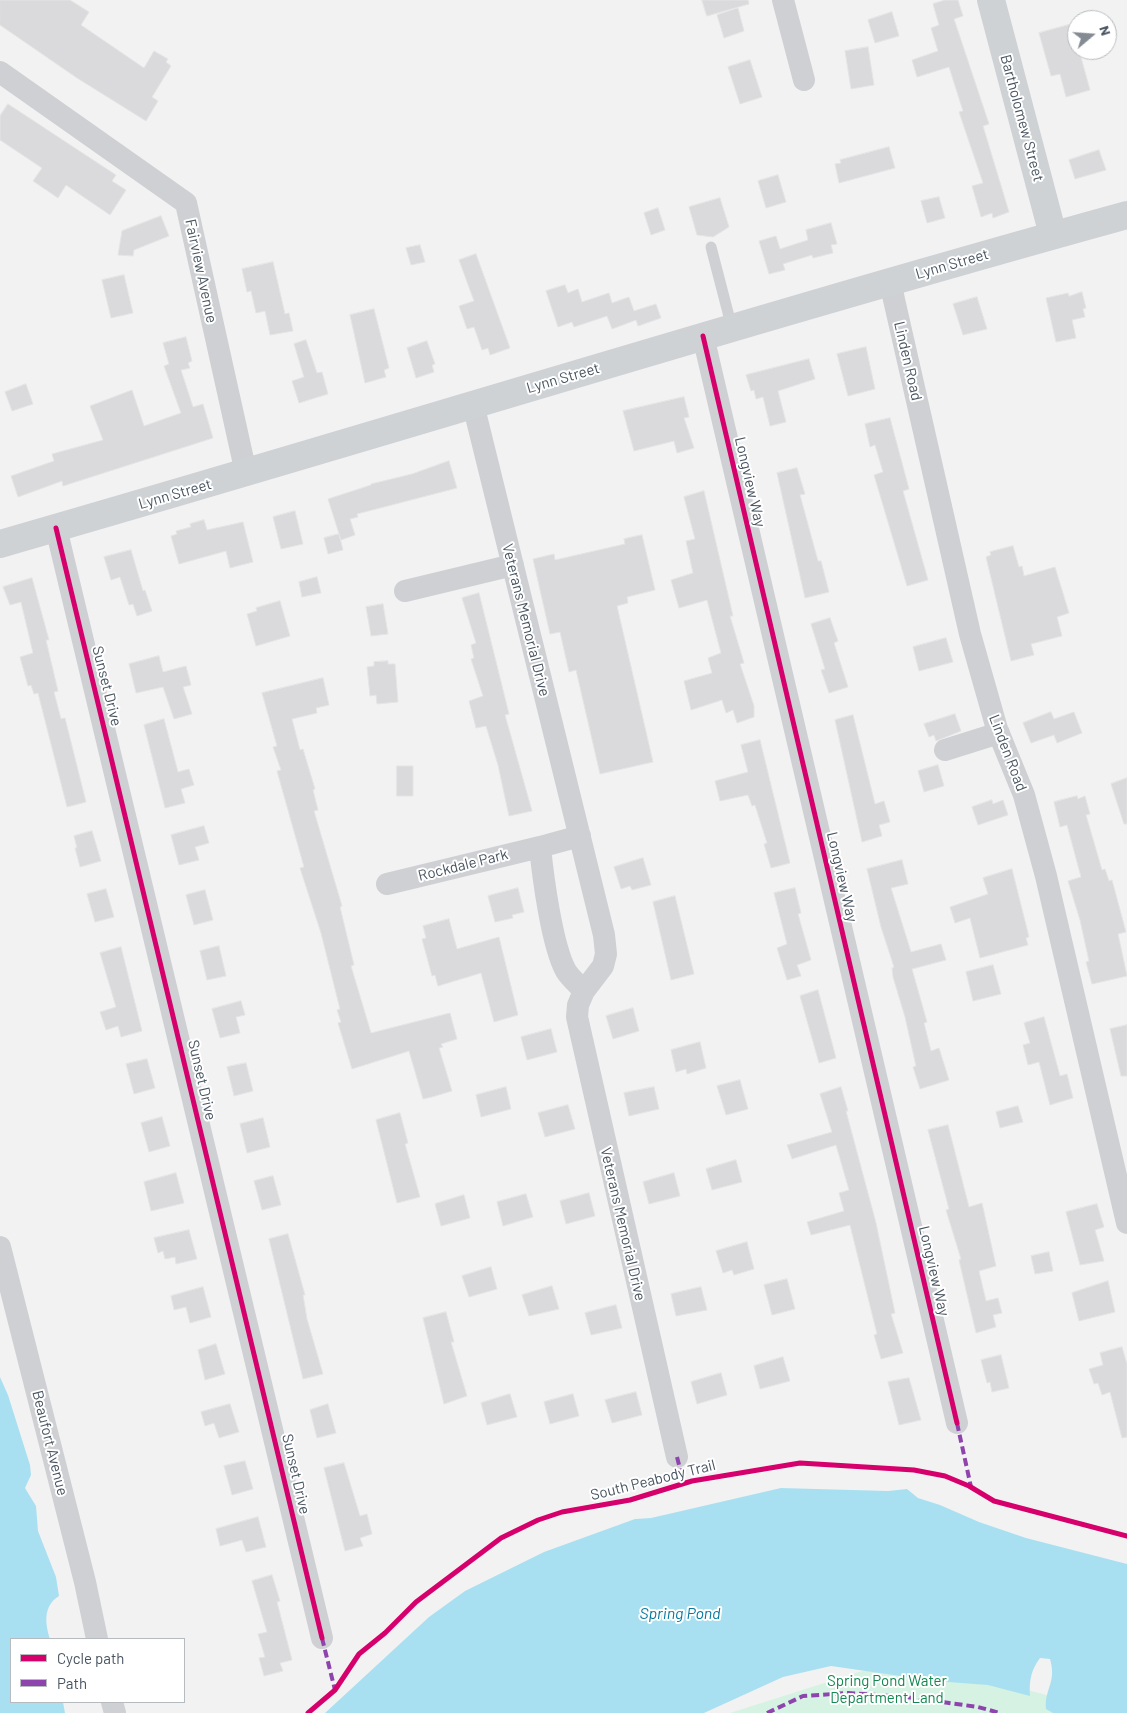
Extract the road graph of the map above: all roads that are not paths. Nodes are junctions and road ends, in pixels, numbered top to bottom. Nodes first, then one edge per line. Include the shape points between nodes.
1 (783, 0) edge
2 (991, 0) edge
3 (0, 72) edge
4 (804, 80) dead end
5 (1127, 215) edge
6 (1053, 235) junction
7 (711, 247) dead end
8 (890, 282) junction
9 (732, 328) junction
10 (702, 336) junction
11 (473, 404) junction
12 (246, 473) junction
13 (56, 528) junction
14 (0, 544) edge
15 (513, 565) junction
16 (405, 591) dead end
17 (999, 733) junction
18 (945, 750) dead end
19 (580, 836) junction
20 (540, 847) junction
21 (387, 884) dead end
22 (584, 991) junction
23 (1127, 1223) edge
24 (0, 1247) edge
25 (957, 1423) dead end
26 (677, 1457) dead end
27 (97, 1638) edge
28 (322, 1638) dead end

1 - 4 street
2 - 6 main road, Bartholomew Street
3 - 12 street, Fairview Avenue via 186,203
5 - 6 main road, Lynn Street
6 - 8 main road, Lynn Street
7 - 9 lane
8 - 9 main road, Lynn Street
8 - 17 street, Linden Road via 970,634
9 - 10 main road, Lynn Street
10 - 11 main road, Lynn Street
10 - 25 street, Longview Way
11 - 12 main road, Lynn Street
11 - 15 street, Veterans Memorial Drive
12 - 13 main road, Lynn Street
13 - 14 main road, Lynn Street
13 - 28 street, Sunset Drive
15 - 16 street
15 - 19 street, Veterans Memorial Drive
17 - 18 street
17 - 23 street, Linden Road via 1024,795 1046,876
19 - 20 street
19 - 22 street, Veterans Memorial Drive via 606,954 596,978
20 - 21 street, Rockdale Park
20 - 22 street via 558,950 566,971
22 - 26 street, Veterans Memorial Drive via 577,1017 583,1048
24 - 27 street, Beaufort Avenue

